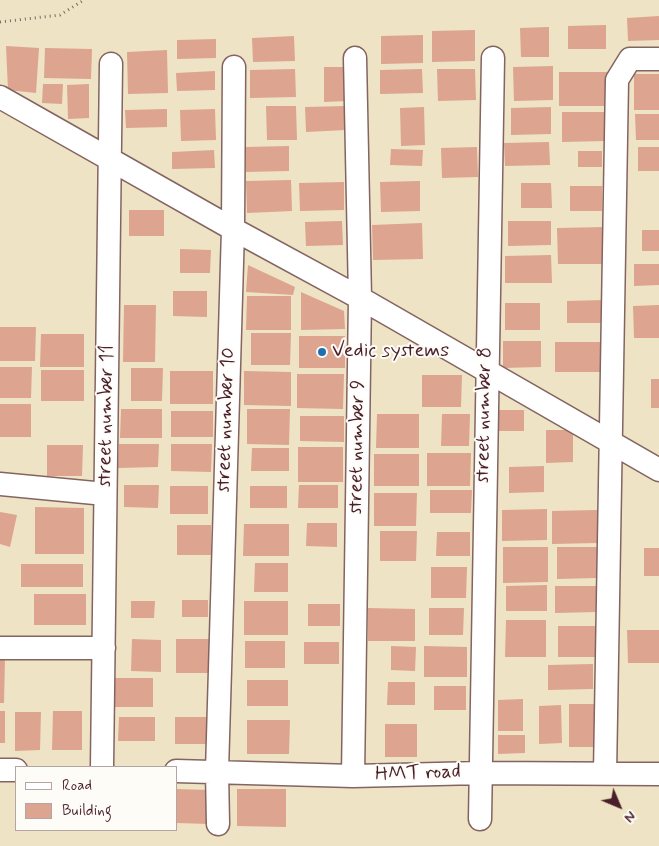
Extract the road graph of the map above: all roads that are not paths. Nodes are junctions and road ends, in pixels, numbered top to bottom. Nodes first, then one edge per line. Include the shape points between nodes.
1 (355, 58) dead end
2 (493, 58) dead end
3 (659, 59) edge
4 (111, 64) dead end
5 (234, 68) dead end
6 (0, 97) edge
7 (111, 158) junction
8 (233, 229) junction
9 (360, 298) junction
10 (486, 372) junction
11 (612, 442) junction
12 (659, 470) edge
13 (0, 484) edge
14 (105, 494) junction
15 (0, 648) edge
16 (104, 648) junction
17 (102, 766) edge
18 (0, 770) edge
19 (15, 770) edge
20 (178, 771) edge
21 (217, 772) junction
22 (480, 772) junction
23 (605, 773) junction
24 (659, 774) edge
25 (353, 776) junction
26 (480, 819) dead end
27 (218, 824) dead end

1 - 9 street, street number 9
2 - 10 street, street number 8
3 - 11 street via 630,59 617,80
4 - 7 street, street number 11
5 - 8 street, street number 10
6 - 7 street
7 - 8 street
7 - 14 street, street number 11
8 - 9 street
8 - 21 street, street number 10
9 - 10 street
9 - 25 street, street number 9
10 - 11 street
10 - 22 street, street number 8
11 - 12 street
11 - 23 street
13 - 14 street
14 - 16 street, street number 11
15 - 16 street
16 - 17 street, street number 11
18 - 19 street
20 - 21 street, HMT road
21 - 25 street, HMT road
21 - 27 street, street number 10
22 - 23 street, HMT road
22 - 25 street, HMT road
22 - 26 street, street number 8
23 - 24 street, HMT road

